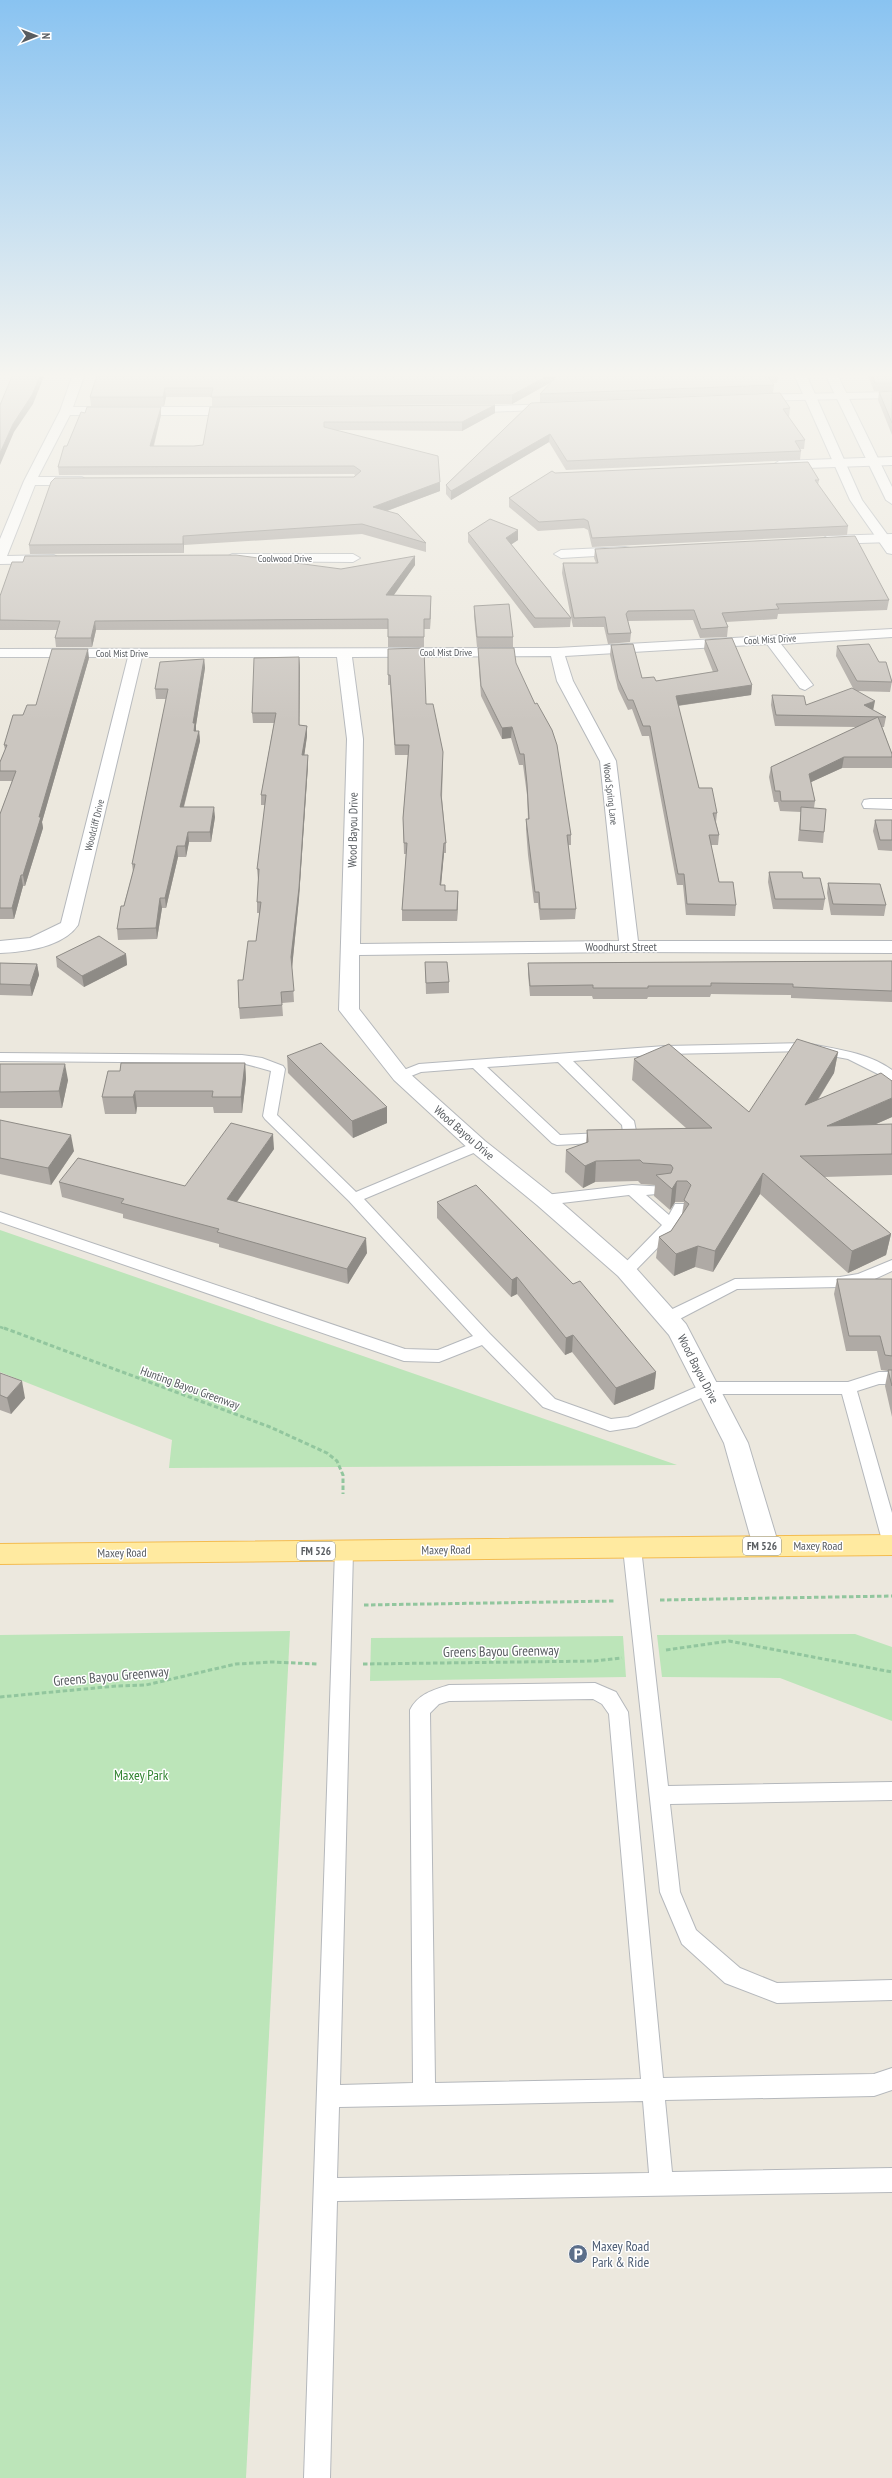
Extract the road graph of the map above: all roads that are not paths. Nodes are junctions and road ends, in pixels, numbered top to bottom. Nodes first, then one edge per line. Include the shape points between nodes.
1 (27, 490) edge
2 (851, 490) edge
3 (887, 490) edge
4 (892, 500) edge
5 (887, 538) edge
6 (811, 541) edge
7 (639, 550) edge
8 (892, 550) edge
9 (561, 554) dead end
10 (0, 556) edge
11 (353, 558) dead end
12 (71, 559) edge
13 (220, 559) edge
14 (0, 560) edge
15 (892, 633) edge
16 (770, 639) junction
17 (557, 652) junction
18 (0, 653) edge
19 (136, 653) junction
20 (344, 653) junction
21 (805, 685) dead end
22 (870, 804) dead end
23 (892, 804) edge
24 (629, 946) junction
25 (892, 947) edge
26 (0, 948) edge
27 (350, 950) junction
28 (0, 1057) edge
29 (562, 1058) junction
30 (476, 1064) junction
31 (400, 1076) junction
32 (892, 1077) edge
33 (478, 1146) junction
34 (632, 1190) junction
35 (662, 1190) edge
36 (354, 1198) junction
37 (545, 1200) junction
38 (680, 1207) dead end
39 (0, 1217) edge
40 (671, 1224) junction
41 (892, 1265) edge
42 (626, 1271) junction
43 (666, 1319) junction
44 (484, 1338) junction
45 (892, 1378) edge
46 (708, 1388) junction
47 (848, 1388) junction
48 (892, 1544) edge
49 (766, 1546) junction
50 (632, 1548) junction
51 (344, 1551) junction
52 (0, 1554) edge
53 (892, 1791) edge
54 (660, 1795) junction
55 (892, 1990) edge
56 (892, 2080) edge
57 (652, 2090) junction
58 (424, 2094) junction
59 (328, 2096) junction
60 (892, 2180) edge
61 (662, 2184) junction
62 (325, 2190) junction
63 (317, 2478) edge

1 - 10 street
2 - 5 street via 856,500
3 - 4 street
5 - 6 street
5 - 8 street
7 - 9 street
11 - 13 street, Coolwood Drive
12 - 14 street
15 - 16 street, Cool Mist Drive
16 - 17 street, Cool Mist Drive
16 - 21 street
17 - 20 street, Cool Mist Drive
17 - 24 street, Wood Spring Lane via 565,681 608,761
18 - 19 street, Cool Mist Drive
19 - 20 street, Cool Mist Drive
19 - 26 street, Woodcliff Drive via 69,926 49,939 25,947
20 - 27 street, Wood Bayou Drive via 355,739
22 - 23 street
24 - 25 street, Woodhurst Street
24 - 27 street, Woodhurst Street
27 - 31 street, Wood Bayou Drive via 349,1010
28 - 36 lane via 242,1059 257,1061 278,1069 270,1116
29 - 30 lane
29 - 30 lane via 629,1124 630,1136 557,1140
29 - 32 lane via 665,1050 805,1047 852,1056 880,1068
30 - 31 lane via 419,1068
31 - 33 street, Wood Bayou Drive
33 - 36 lane
33 - 37 street, Wood Bayou Drive
34 - 35 lane
34 - 37 lane
34 - 40 lane
36 - 44 lane
37 - 42 street, Wood Bayou Drive
38 - 40 lane
39 - 44 lane via 404,1355 439,1356
40 - 42 lane
41 - 43 lane via 861,1278 840,1282 735,1284
42 - 43 street, Wood Bayou Drive
43 - 46 street, Wood Bayou Drive via 678,1330
44 - 46 lane via 548,1403 610,1425 630,1423
45 - 47 lane via 879,1378
46 - 47 lane
46 - 49 street, Wood Bayou Drive via 736,1443
47 - 48 lane
48 - 49 main road, Maxey Road / FM 526
49 - 50 main road, Maxey Road / FM 526
50 - 51 main road, Maxey Road / FM 526
50 - 54 lane
51 - 52 main road, Maxey Road / FM 526
51 - 59 lane
53 - 54 lane
54 - 55 lane via 670,1892 689,1937 733,1976 777,1993
56 - 57 lane via 874,2085
57 - 58 lane
57 - 58 lane via 618,1712 609,1698 594,1691 449,1693 433,1698 420,1710
57 - 61 lane
58 - 59 lane
59 - 62 lane
60 - 61 lane
61 - 62 lane
62 - 63 lane

